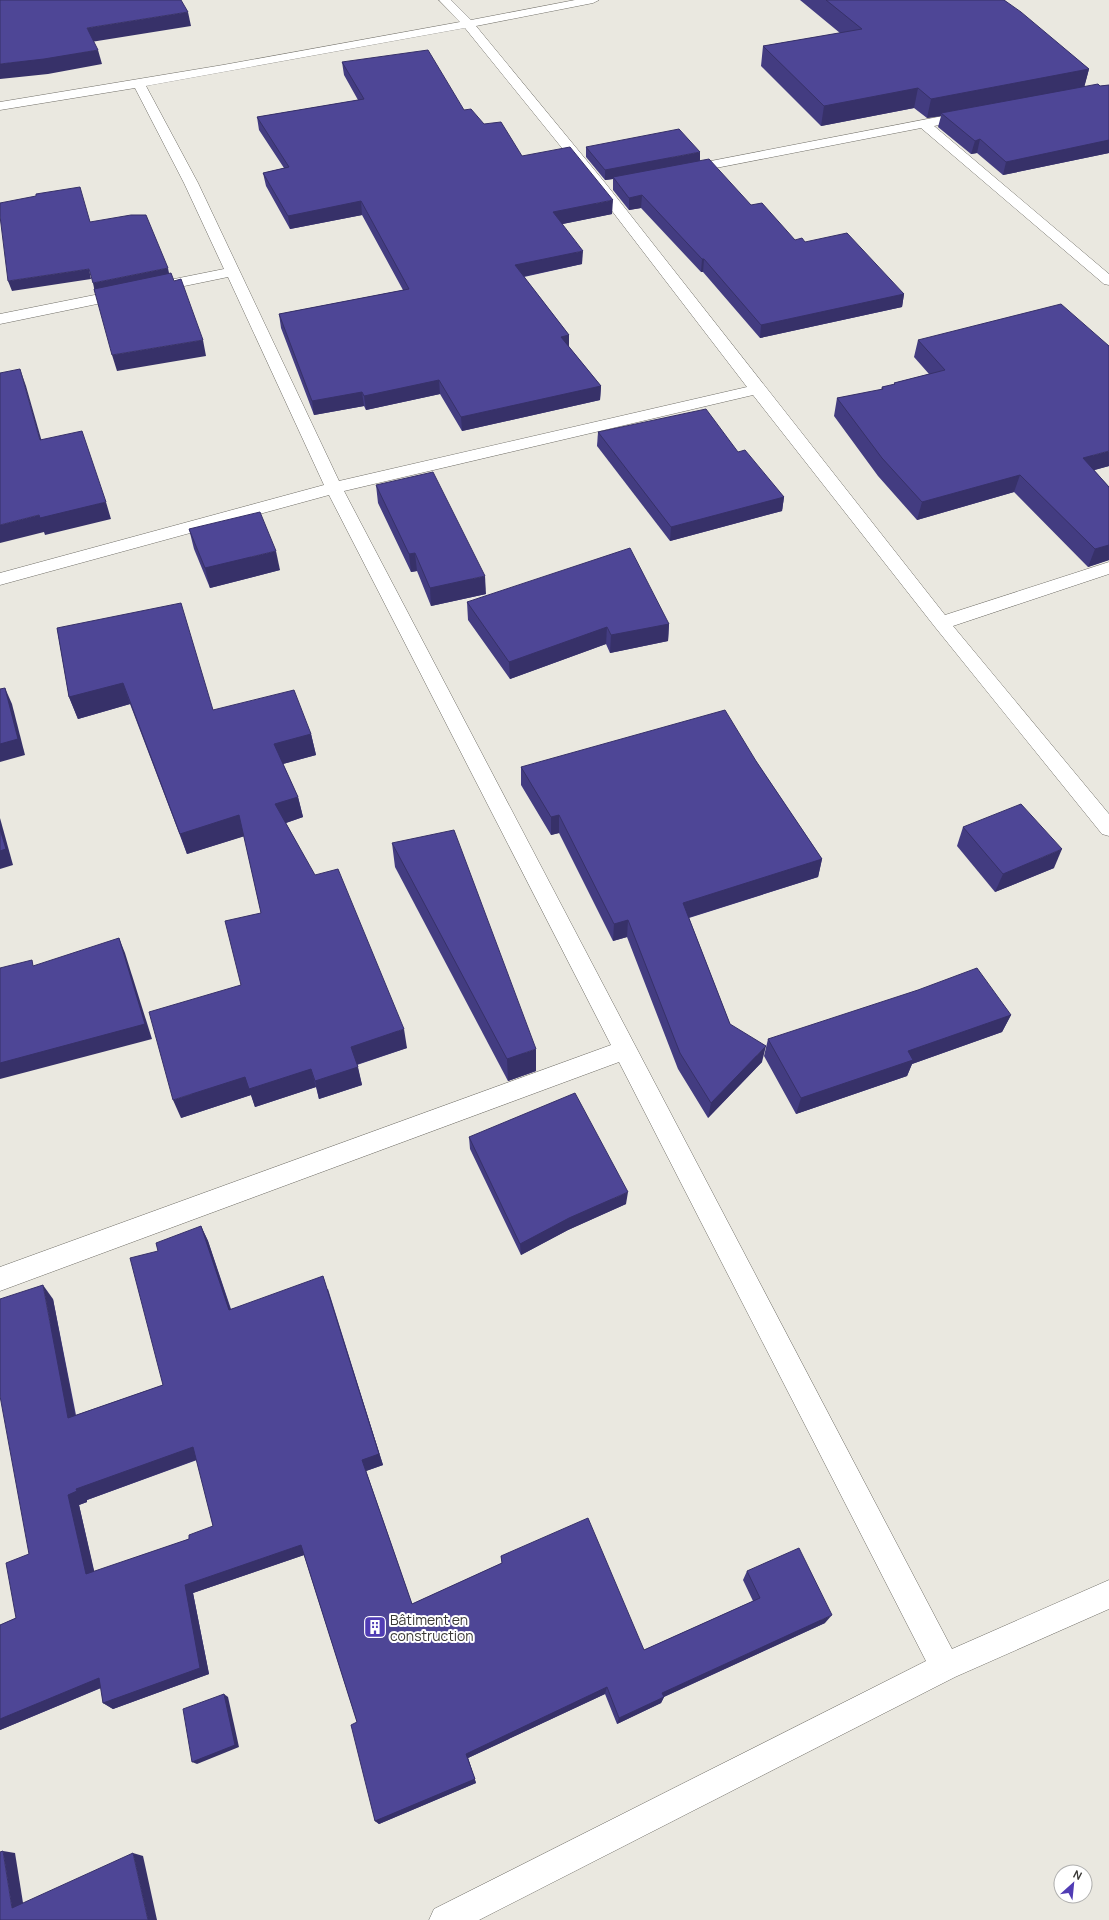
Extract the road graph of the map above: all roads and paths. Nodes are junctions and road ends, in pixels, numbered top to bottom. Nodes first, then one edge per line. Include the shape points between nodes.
1 (444, 0) edge
2 (594, 0) edge
3 (469, 25) junction
4 (139, 84) junction
5 (0, 106) edge
6 (985, 112) edge
7 (924, 124) junction
8 (670, 173) edge
9 (233, 272) junction
10 (1109, 281) edge
11 (0, 319) edge
12 (757, 389) junction
13 (334, 488) junction
14 (1109, 568) edge
15 (0, 579) edge
16 (941, 623) junction
17 (1109, 828) edge
18 (624, 1050) junction
19 (0, 1279) edge
20 (1109, 1594) edge
21 (945, 1667) junction
22 (445, 1920) edge

1 - 3 street
2 - 3 street
3 - 4 street
3 - 12 street via 609,185
4 - 5 street
4 - 9 street via 191,183
6 - 7 street
7 - 8 street
7 - 10 street
9 - 11 street
9 - 13 street
12 - 13 street
12 - 16 street
13 - 15 street
13 - 18 street
14 - 16 street
16 - 17 street
18 - 19 street
18 - 21 street
20 - 21 street
21 - 22 street

